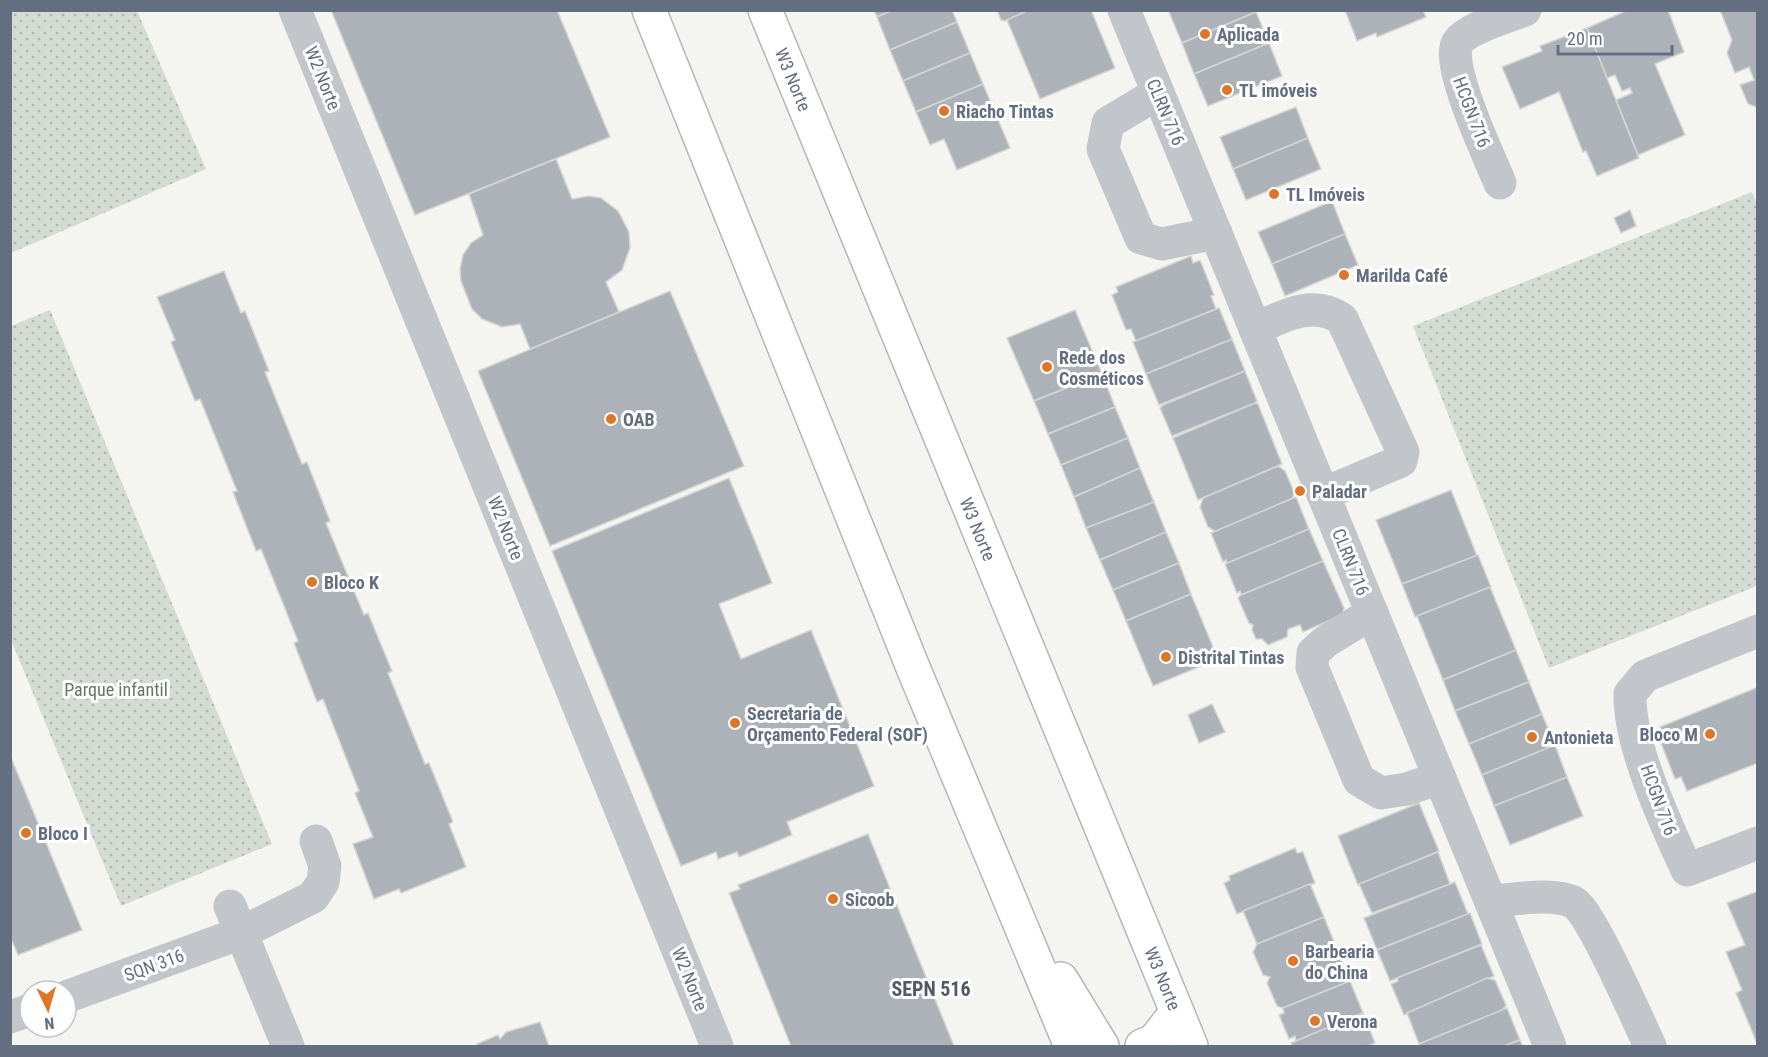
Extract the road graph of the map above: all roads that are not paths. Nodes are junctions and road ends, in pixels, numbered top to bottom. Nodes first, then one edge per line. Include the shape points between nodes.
1 (295, 10) edge
2 (649, 10) edge
3 (765, 10) edge
4 (1124, 10) edge
5 (1525, 10) edge
6 (1158, 93) junction
7 (1500, 183) dead end
8 (1216, 233) junction
9 (1255, 329) junction
10 (1323, 494) junction
11 (1372, 613) junction
12 (1758, 631) edge
13 (1440, 778) junction
14 (316, 841) dead end
15 (1758, 843) edge
16 (1003, 883) junction
17 (1491, 900) junction
18 (236, 920) junction
19 (78, 992) edge
20 (1177, 1012) junction
21 (288, 1047) edge
22 (717, 1047) edge
23 (1071, 1047) edge
24 (1102, 1047) edge
25 (1142, 1047) edge
26 (1191, 1047) edge
27 (1550, 1047) edge
28 (1650, 1047) edge

1 - 22 street, W2 Norte
2 - 16 main road
3 - 20 main road, W3 Norte
4 - 6 street, CLRN 716
5 - 7 street, HCGN 716 via 1470,32 1457,43 1454,57 1457,77
6 - 8 street, CLRN 716
6 - 8 street via 1108,123 1103,149 1141,238 1162,244
8 - 9 street, CLRN 716
9 - 10 street, CLRN 716
9 - 10 street via 1291,313 1318,308 1342,319 1403,452 1401,461
10 - 11 street, CLRN 716
11 - 13 street, CLRN 716
11 - 13 street via 1313,653 1312,666 1359,780 1381,793
12 - 15 street, HCGN 716 via 1645,676 1630,694 1629,716 1661,813 1687,870
13 - 17 street, CLRN 716
14 - 18 street, SQN 316 via 325,866 323,882 313,897
16 - 23 main road
16 - 24 main road
17 - 27 street, CLRN 716
17 - 28 street via 1559,898 1575,903 1591,925
18 - 19 street, SQN 316
18 - 21 street
20 - 25 main road via 1154,1041
20 - 26 main road, W3 Norte

